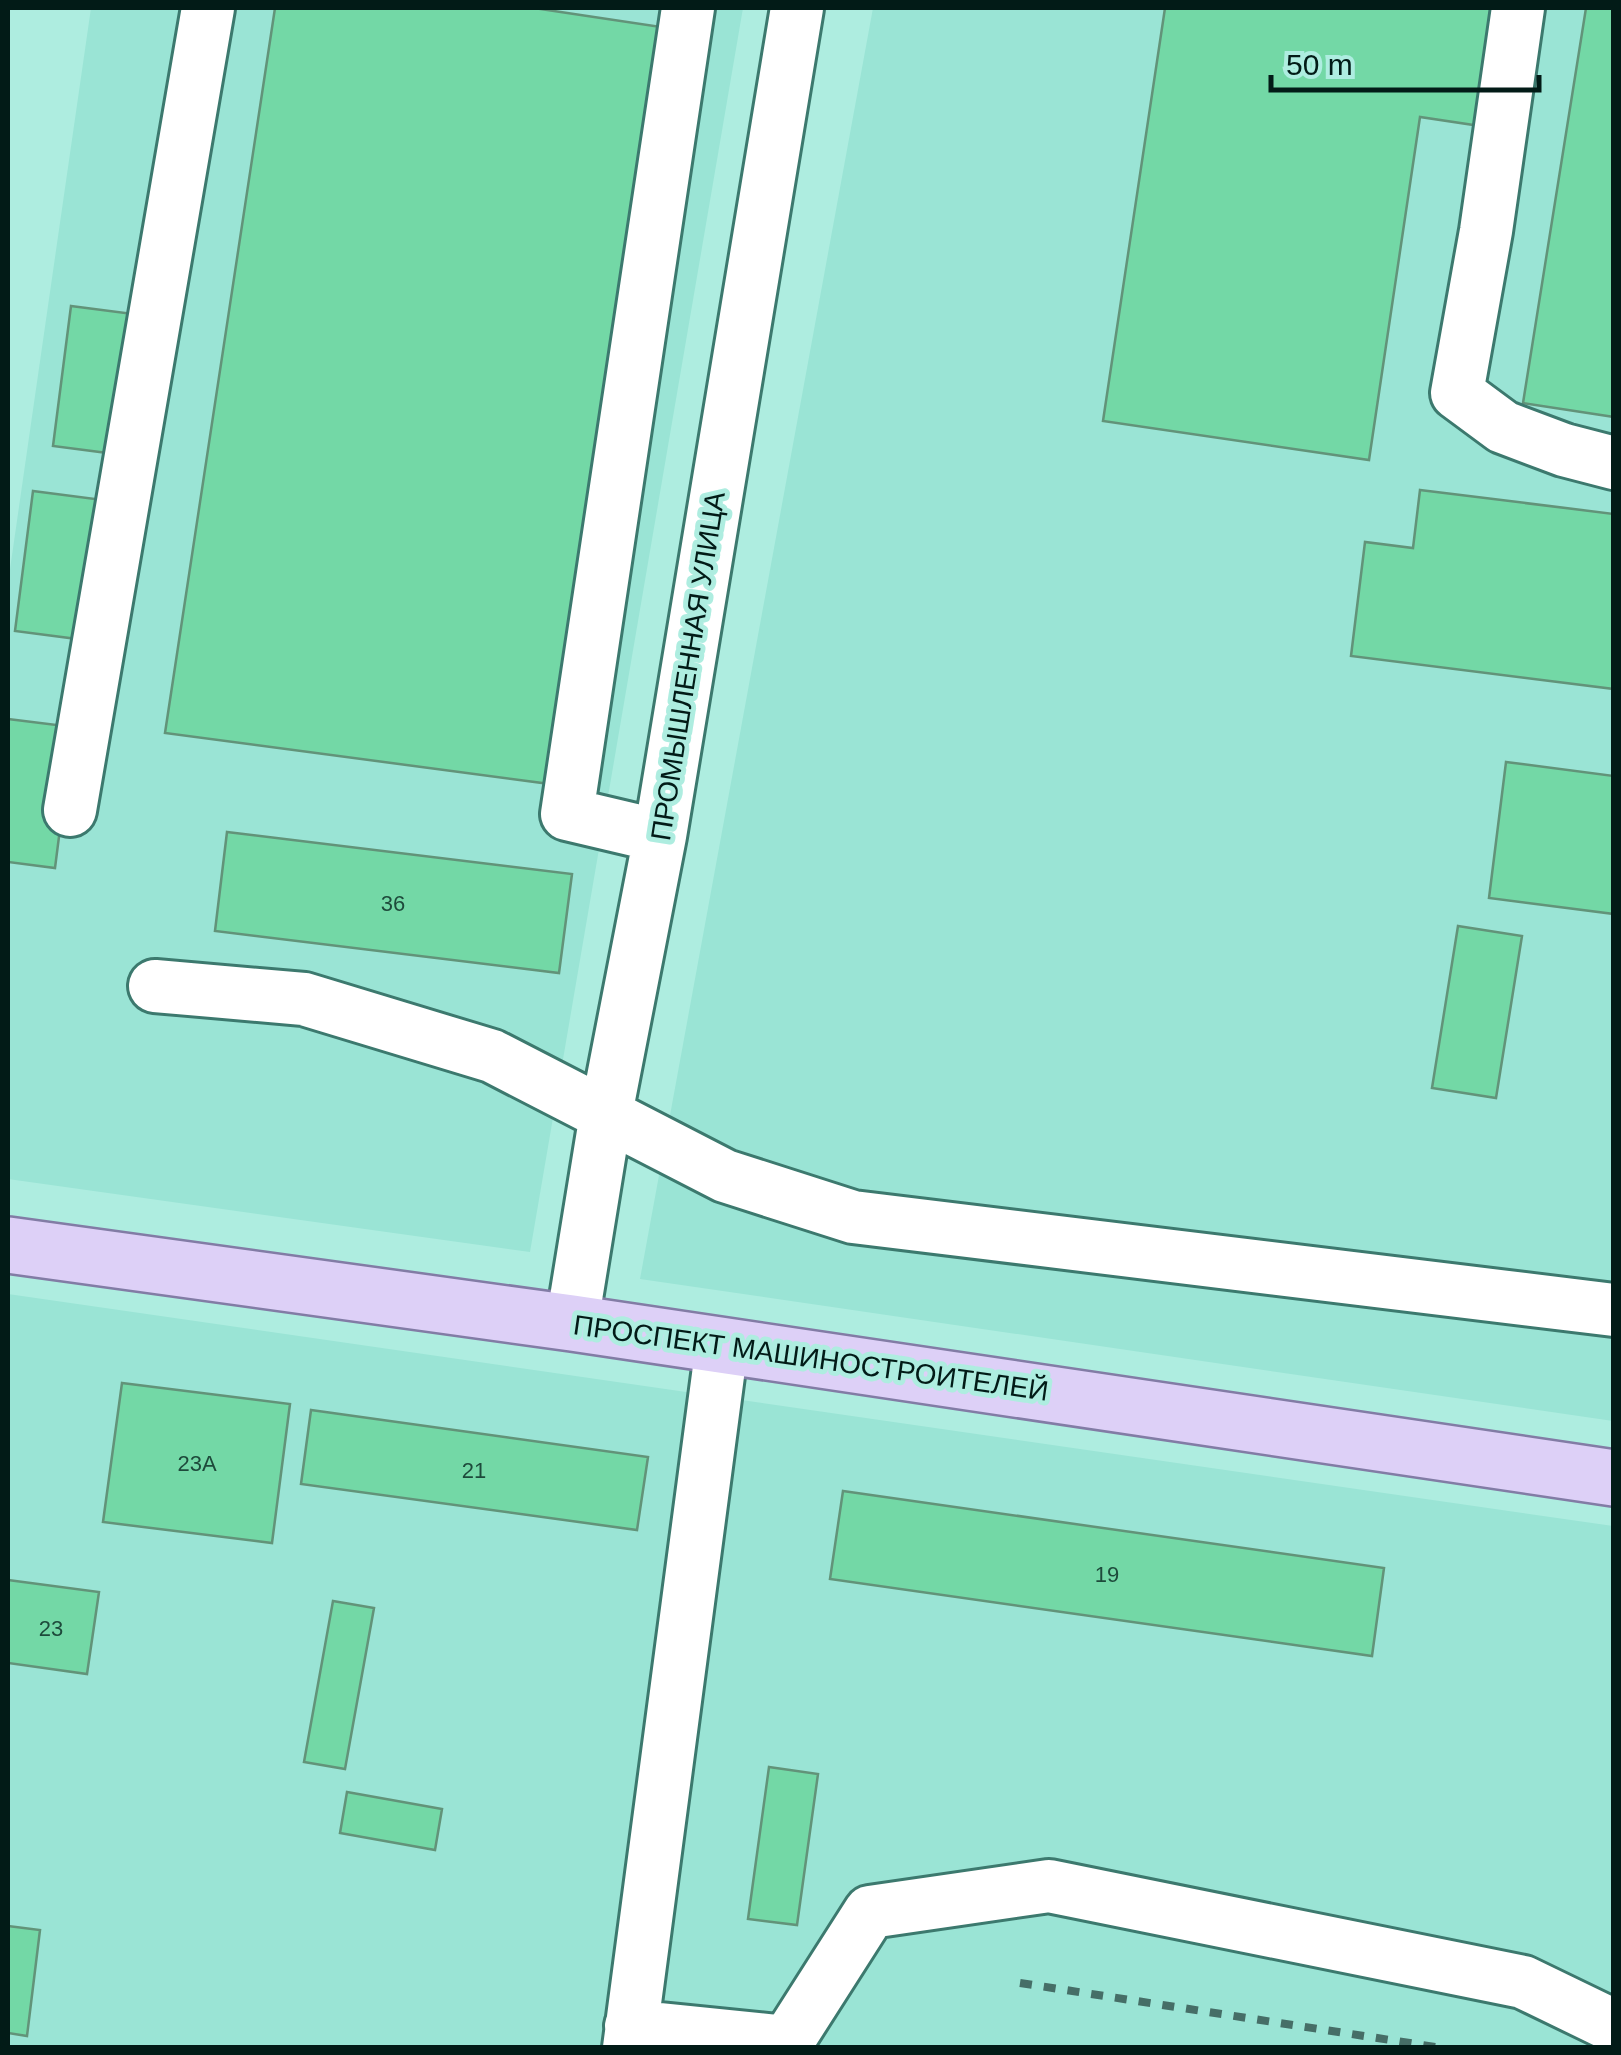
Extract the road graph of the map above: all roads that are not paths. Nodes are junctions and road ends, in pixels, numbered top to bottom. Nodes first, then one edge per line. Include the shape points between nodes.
1 (208, 8) edge
2 (688, 8) edge
3 (797, 8) edge
4 (1518, 8) edge
5 (1614, 463) edge
6 (70, 810) dead end
7 (660, 836) junction
8 (155, 986) dead end
9 (606, 1114) junction
10 (8, 1245) edge
11 (1614, 1310) edge
12 (572, 1323) junction
13 (722, 1346) junction
14 (1614, 1478) edge
15 (1614, 2026) edge
16 (630, 2037) edge
17 (788, 2045) edge

1 - 6 street
2 - 7 street via 567,814
3 - 7 street, ПРОМЫШЛЕННАЯ УЛИЦА
4 - 5 street via 1456,393 1503,427
7 - 9 street, ПРОМЫШЛЕННАЯ УЛИЦА
8 - 9 street via 304,999 492,1056
9 - 11 street via 725,1176 852,1217
9 - 12 street, ПРОМЫШЛЕННАЯ УЛИЦА
10 - 12 main road, ПРОСПЕКТ МАШИНОСТРОИТЕЛЕЙ
12 - 13 main road, ПРОСПЕКТ МАШИНОСТРОИТЕЛЕЙ
13 - 14 main road, ПРОСПЕКТ МАШИНОСТРОИТЕЛЕЙ
13 - 16 street
15 - 17 street via 1522,1982 1049,1886 870,1912
16 - 17 street

